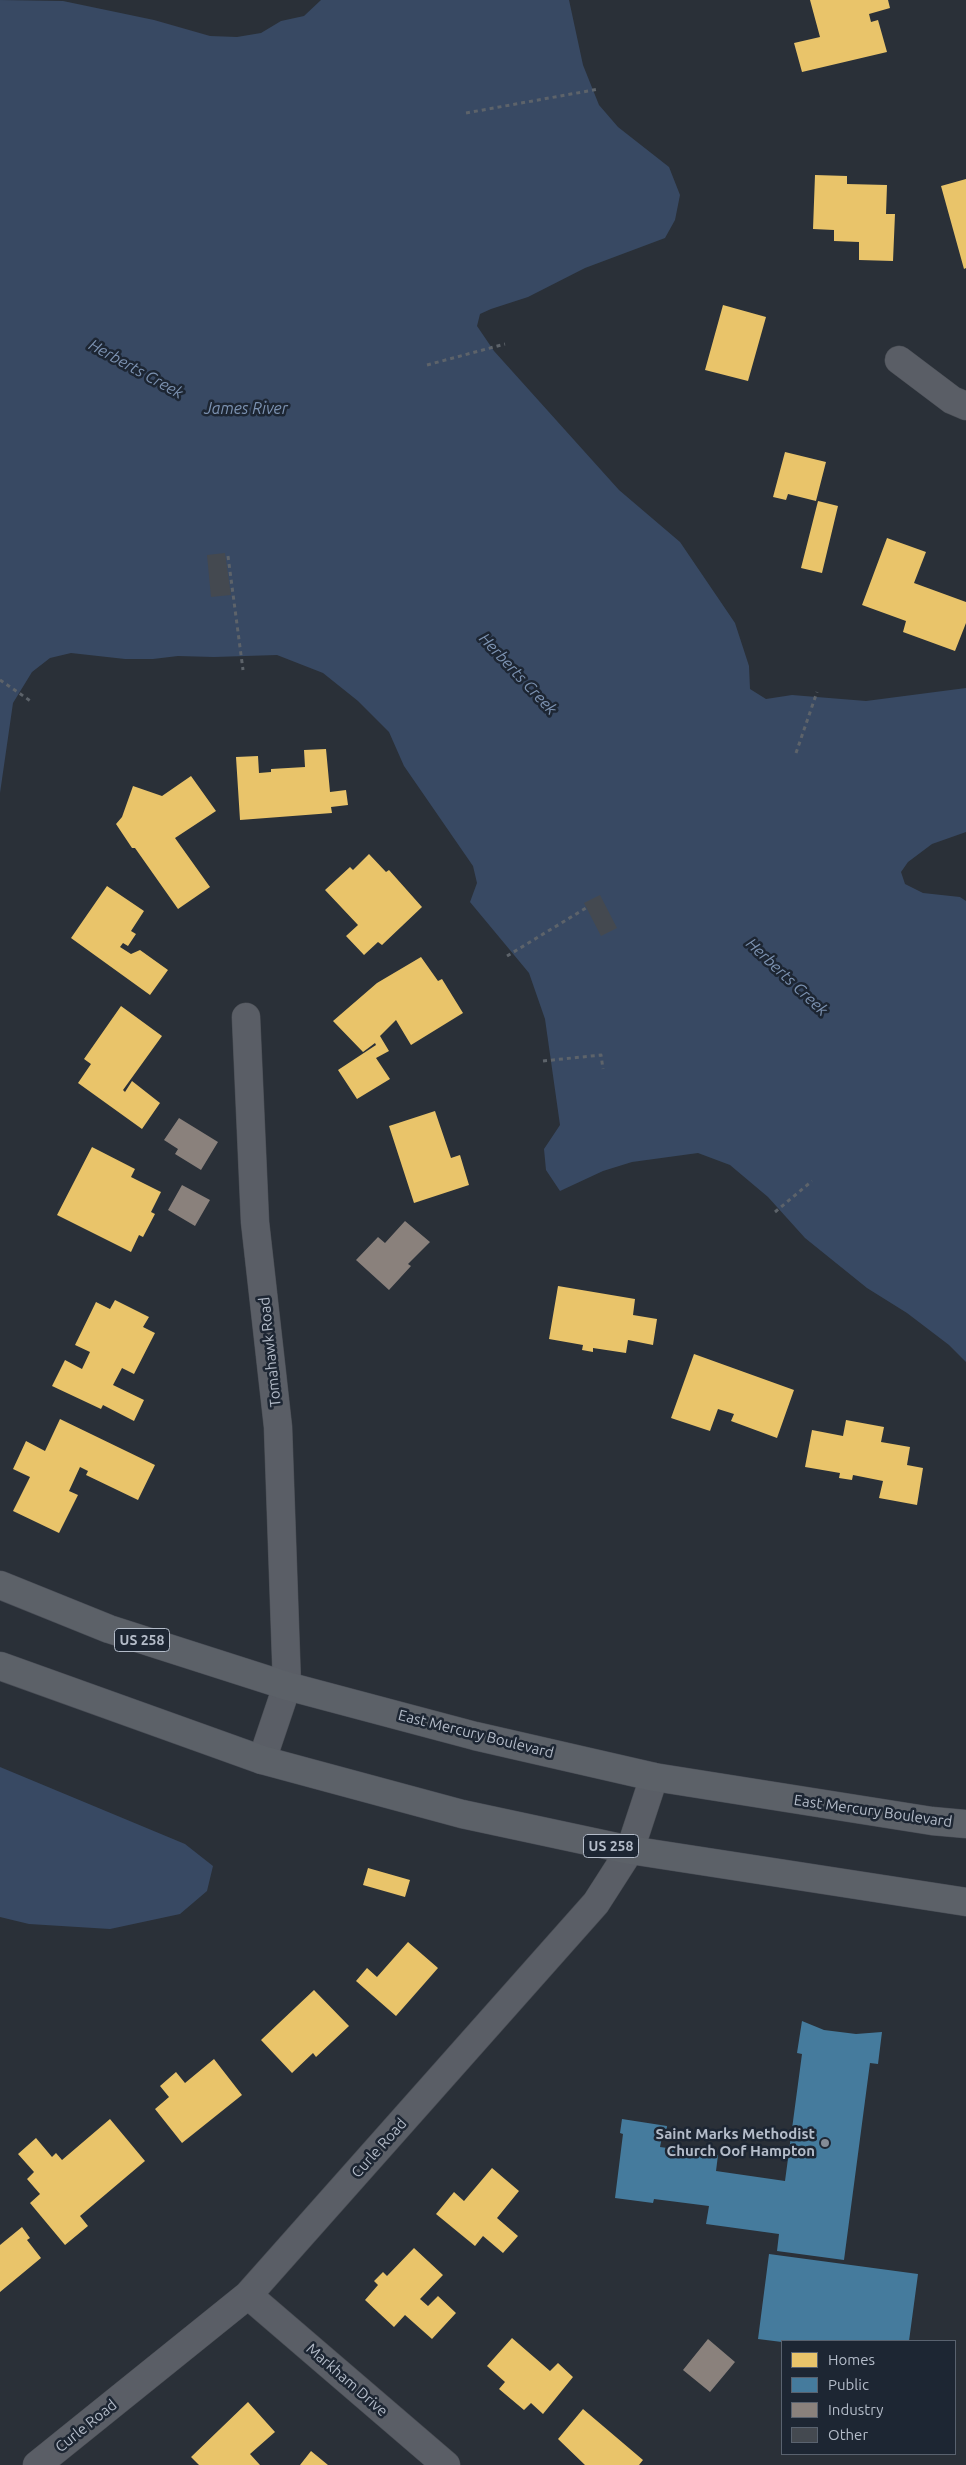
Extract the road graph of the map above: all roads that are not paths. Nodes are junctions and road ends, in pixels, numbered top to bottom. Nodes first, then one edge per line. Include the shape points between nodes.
1 (899, 360) dead end
2 (966, 406) edge
3 (246, 1017) dead end
4 (0, 1585) edge
5 (0, 1666) edge
6 (287, 1686) junction
7 (262, 1760) junction
8 (654, 1777) junction
9 (966, 1824) edge
10 (630, 1850) junction
11 (966, 1902) edge
12 (248, 2295) junction
13 (37, 2465) edge
14 (446, 2465) edge

1 - 2 street via 952,400
3 - 6 street, Tomahawk Road via 255,1222 278,1427
4 - 6 main road, East Mercury Boulevard / US 258 via 108,1629
5 - 7 main road, US 258
6 - 7 street
6 - 8 main road, East Mercury Boulevard / US 258 via 475,1736
7 - 10 main road, US 258 via 462,1814
8 - 9 main road, East Mercury Boulevard / US 258
8 - 10 street, Curle Road
10 - 11 main road, US 258
10 - 12 street, Curle Road via 596,1903
12 - 13 street, Curle Road
12 - 14 street, Markham Drive

